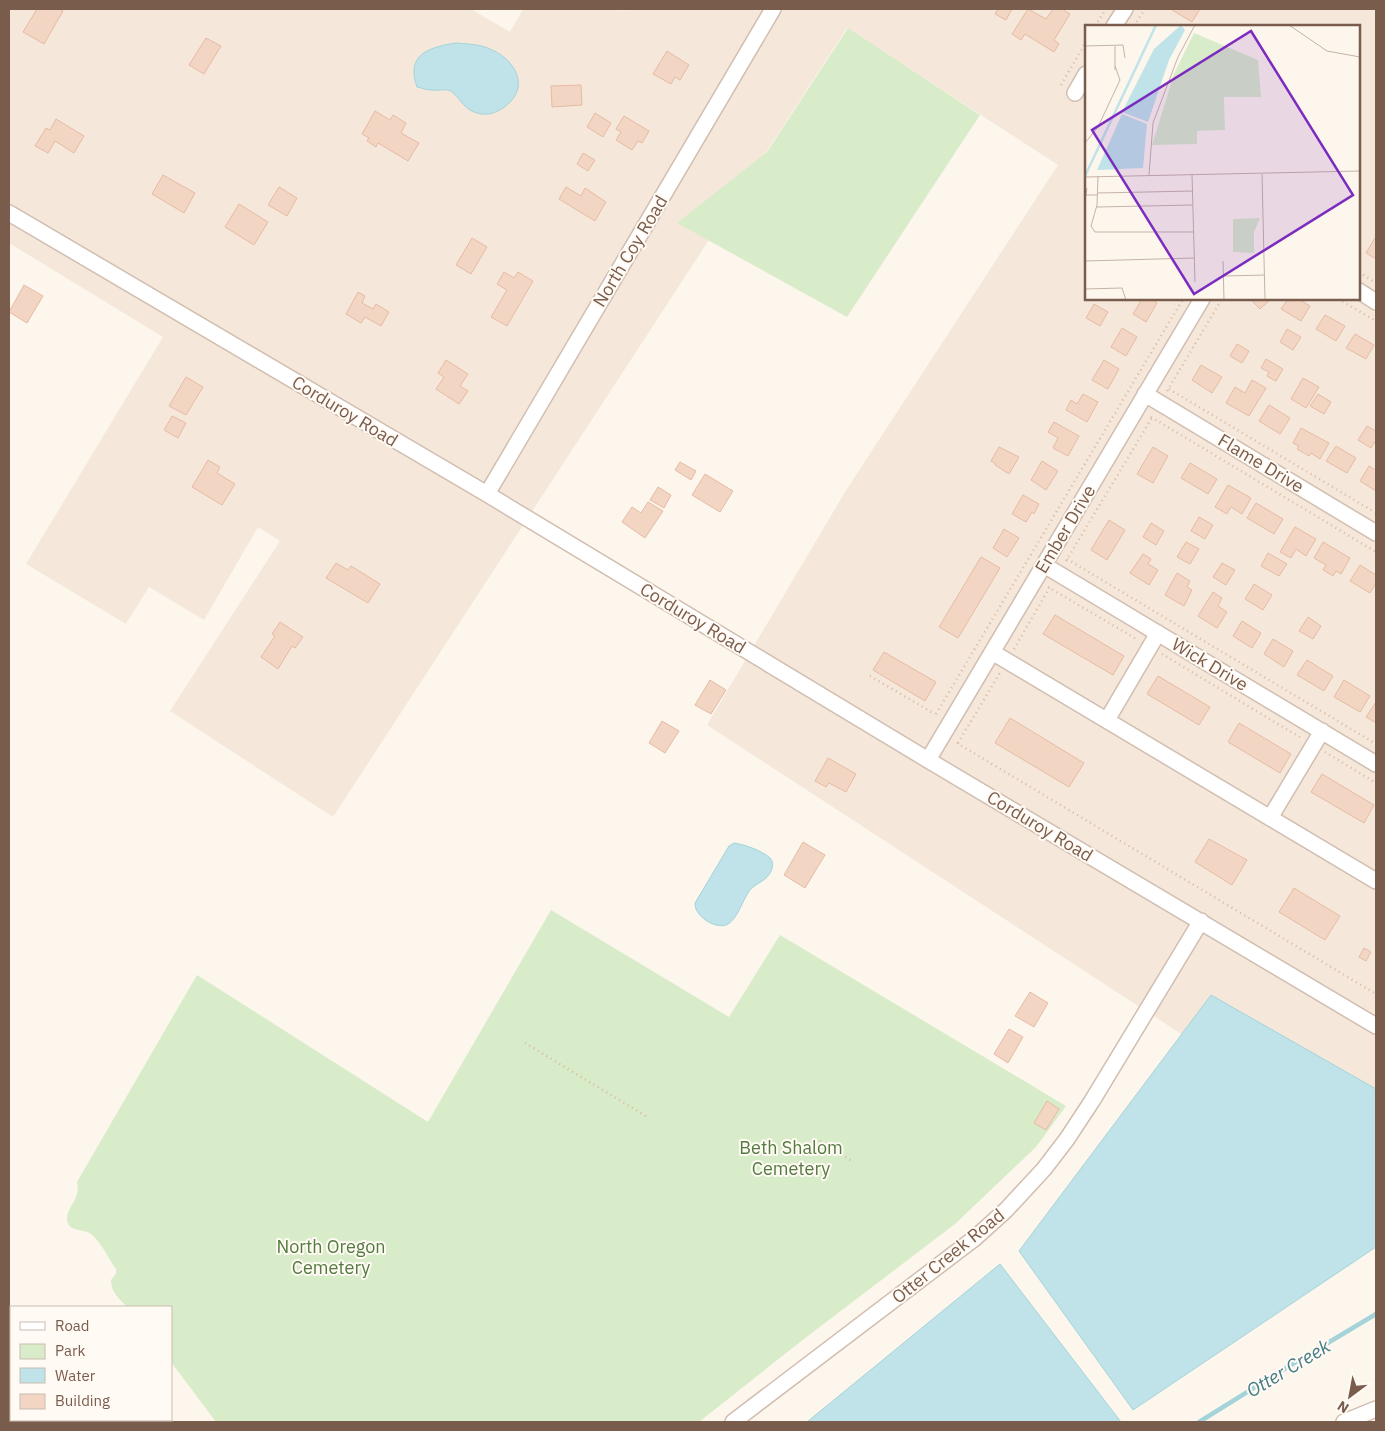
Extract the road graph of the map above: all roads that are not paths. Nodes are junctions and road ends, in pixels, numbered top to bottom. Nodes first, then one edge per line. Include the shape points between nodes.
1 (773, 9) edge
2 (1125, 9) edge
3 (1115, 25) edge
4 (1085, 76) edge
5 (1075, 93) dead end
6 (9, 213) edge
7 (1360, 293) edge
8 (1201, 300) edge
9 (1376, 302) edge
10 (1145, 394) junction
11 (487, 494) junction
12 (1376, 533) edge
13 (1044, 565) junction
14 (1158, 633) junction
15 (992, 652) junction
16 (1107, 720) junction
17 (1322, 731) junction
18 (928, 760) junction
19 (1376, 764) edge
20 (1270, 818) junction
21 (1376, 881) edge
22 (1201, 922) junction
23 (1376, 1026) edge
24 (1376, 1410) edge
25 (732, 1422) edge
26 (1344, 1422) edge

1 - 11 street, North Coy Road
2 - 3 street
4 - 5 street
6 - 11 street, Corduroy Road
7 - 9 street
8 - 10 street, Ember Drive
10 - 12 street, Flame Drive
10 - 13 street, Ember Drive
11 - 18 street, Corduroy Road
13 - 14 street, Wick Drive
13 - 15 street, Ember Drive
14 - 16 street
14 - 17 street, Wick Drive
15 - 16 street
15 - 18 street, Ember Drive
16 - 20 street
17 - 19 street, Wick Drive
17 - 20 street
18 - 22 street, Corduroy Road
20 - 21 street
22 - 23 street, Corduroy Road
22 - 25 street, Otter Creek Road via 1067,1139 1006,1210 975,1238
24 - 26 street

